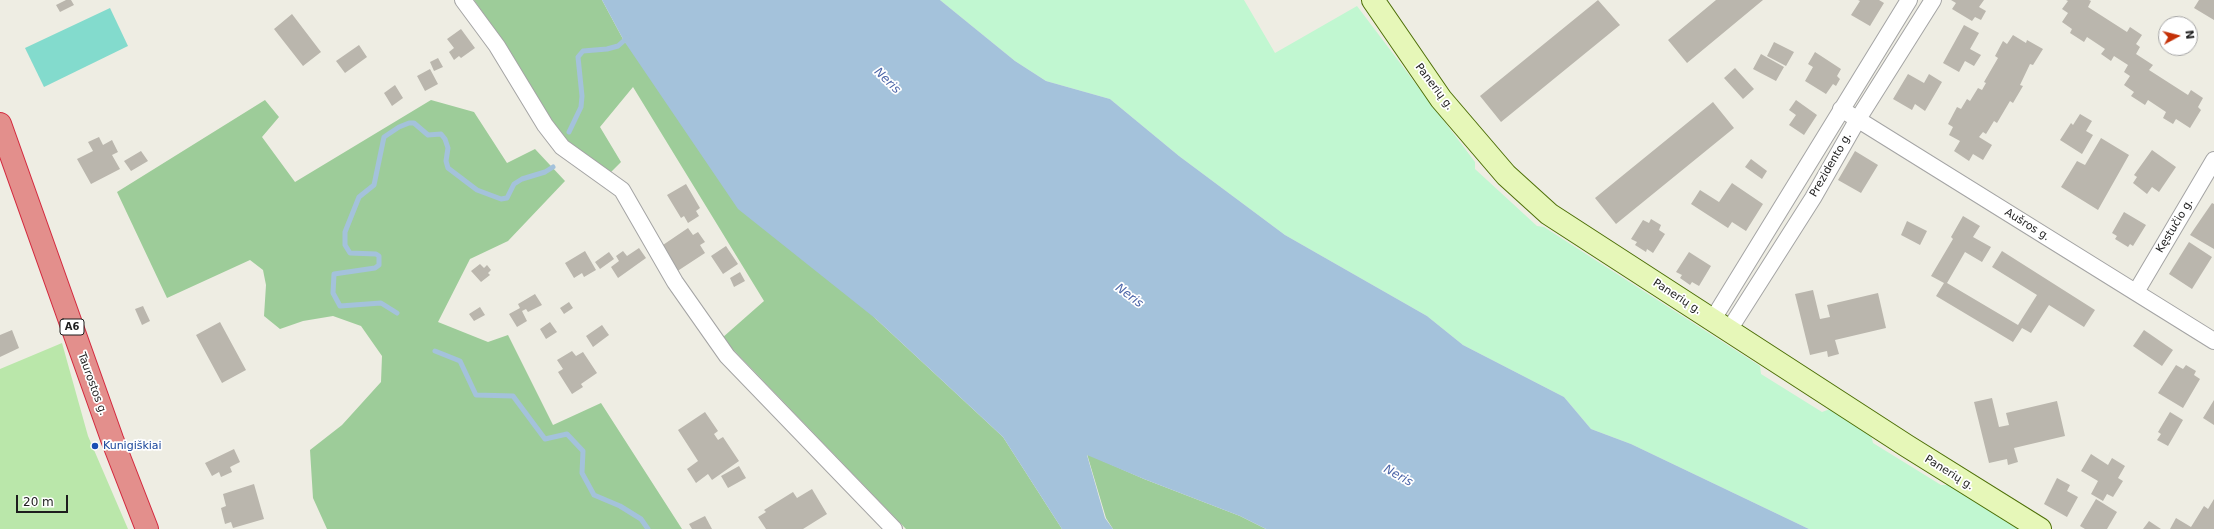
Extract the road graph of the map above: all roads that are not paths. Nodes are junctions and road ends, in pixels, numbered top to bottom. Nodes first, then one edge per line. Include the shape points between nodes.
1 (463, 0) edge
2 (1373, 0) edge
3 (1909, 0) edge
4 (1933, 0) edge
5 (1841, 110) junction
6 (1858, 119) junction
7 (0, 124) edge
8 (2214, 160) edge
9 (2136, 292) junction
10 (1721, 325) junction
11 (2214, 341) edge
12 (147, 529) edge
13 (894, 529) edge
14 (2040, 529) edge

1 - 13 street via 497,46 562,147 622,190 675,282 727,356
2 - 10 street, Panerių g. via 1441,99 1506,175 1549,214
3 - 5 street, Prezidento g.
4 - 6 street, Prezidento g.
5 - 6 street, Aušros g.
5 - 10 street, Prezidento g.
6 - 9 street, Aušros g.
6 - 10 street, Prezidento g. via 1813,198
7 - 12 highway, Taurostos g. / A6
8 - 9 street, Kęstučio g.
9 - 11 street, Aušros g.
10 - 14 street, Panerių g.

